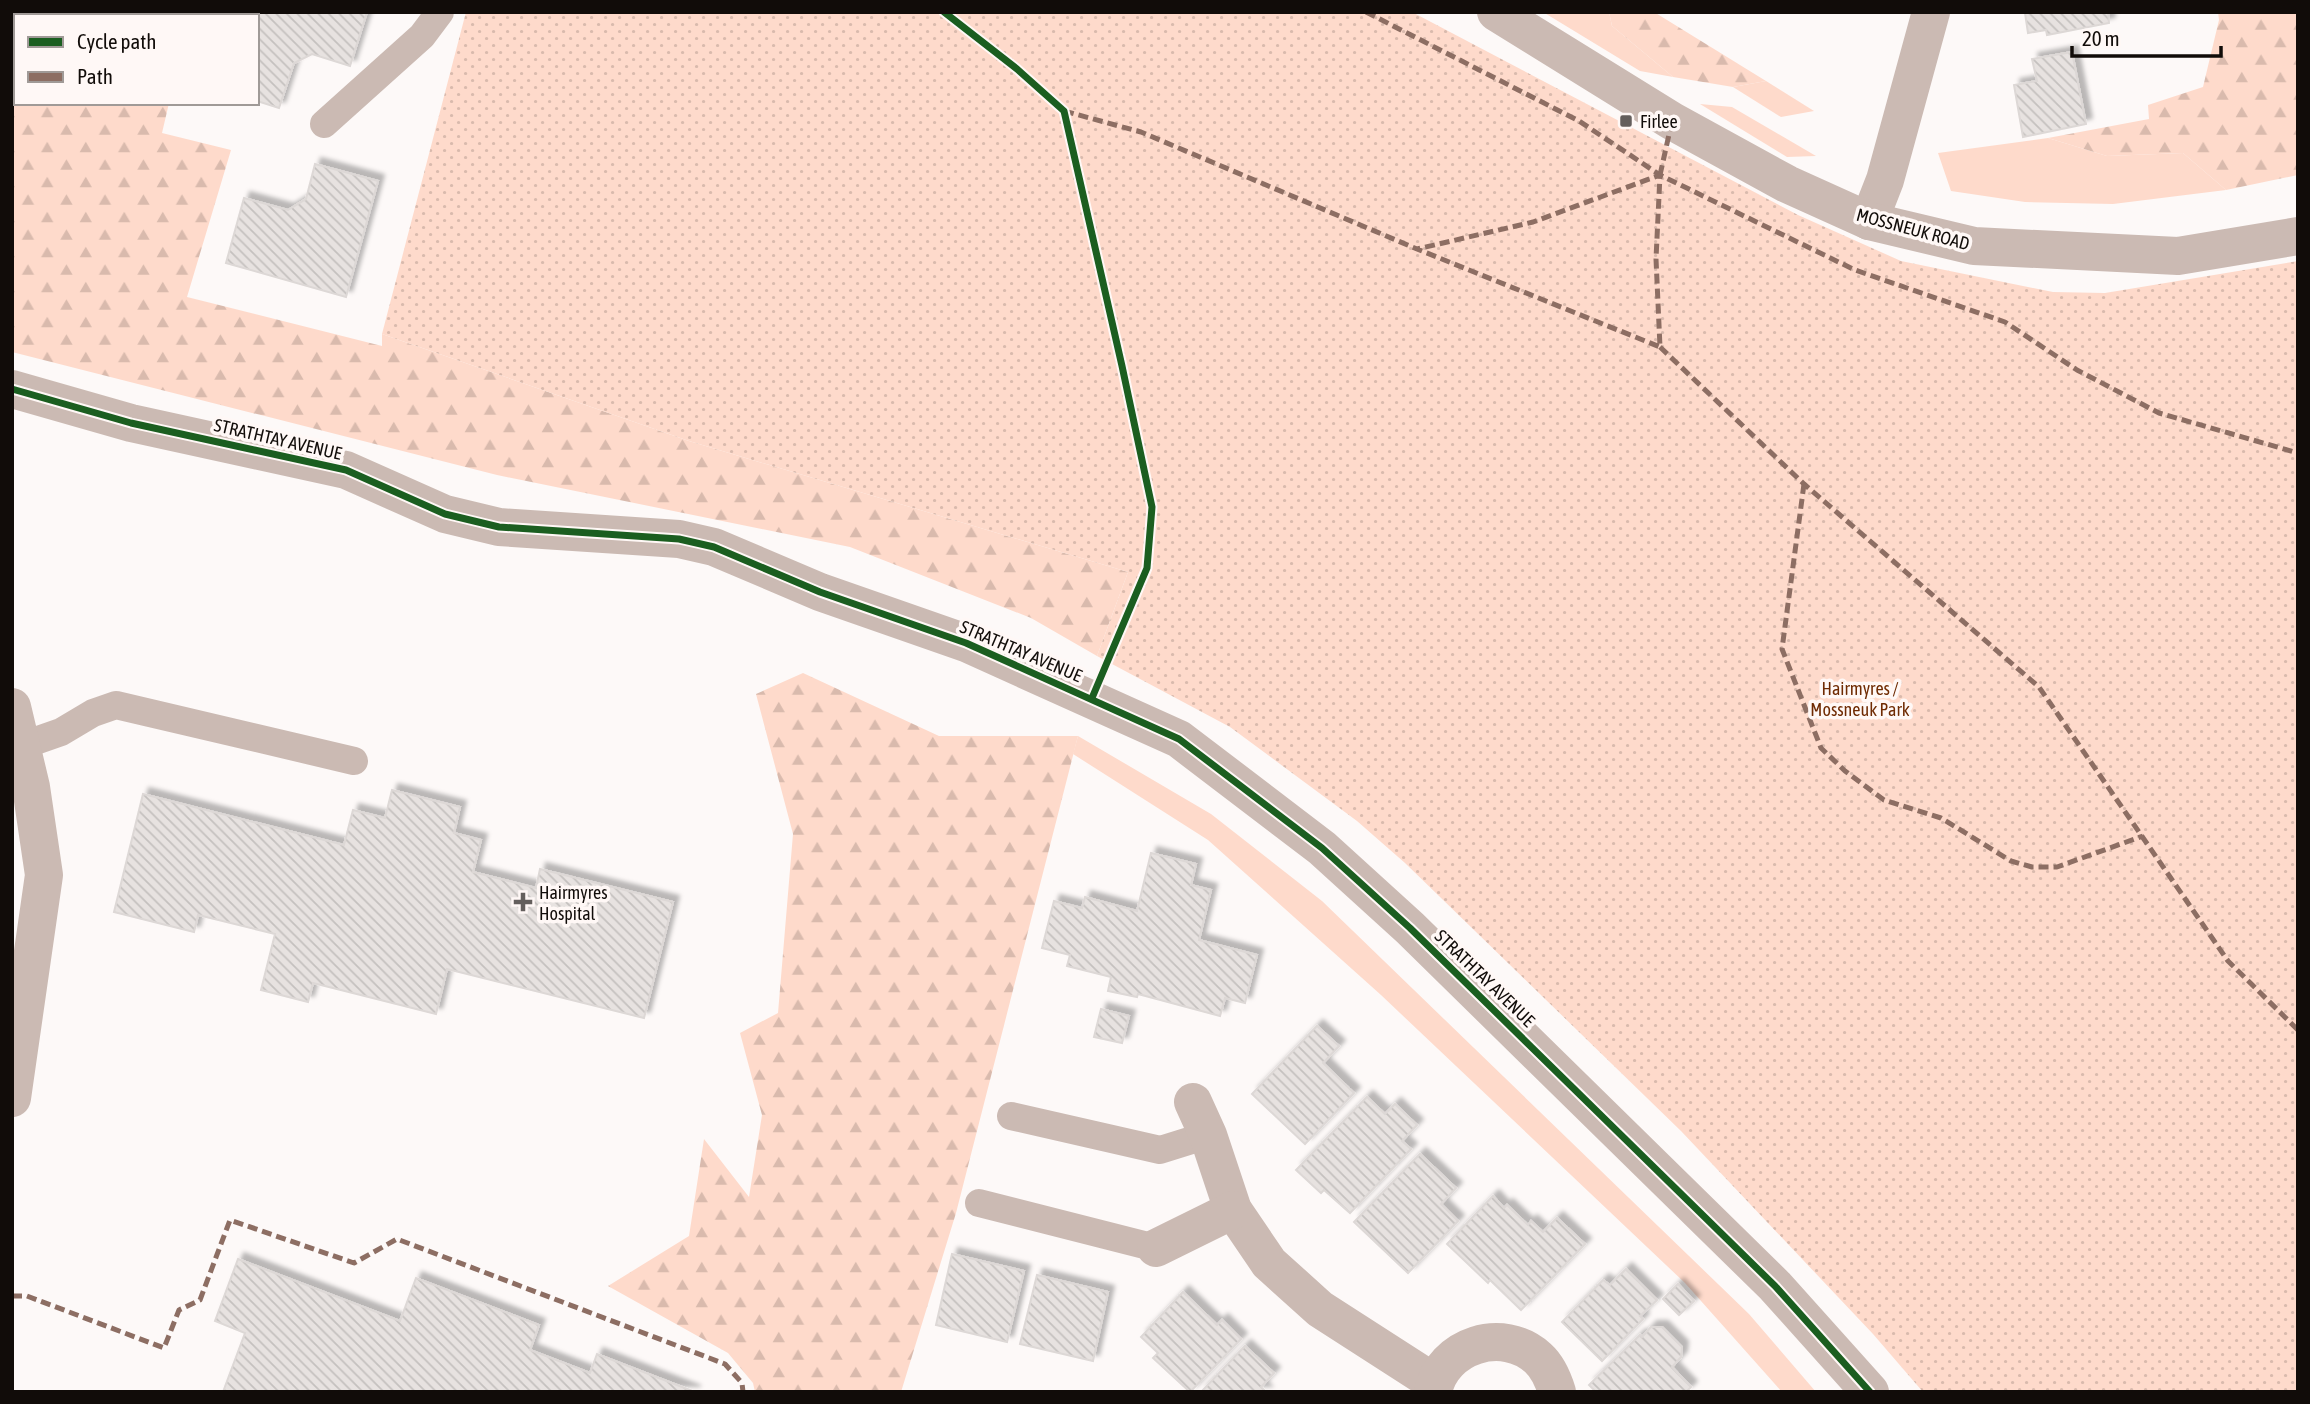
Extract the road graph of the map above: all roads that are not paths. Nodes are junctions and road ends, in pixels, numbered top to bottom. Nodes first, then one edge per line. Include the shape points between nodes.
1 (440, 12) edge
2 (1496, 12) edge
3 (1931, 12) edge
4 (324, 124) dead end
5 (1869, 221) junction
6 (2298, 236) edge
7 (12, 389) edge
8 (12, 707) edge
9 (21, 746) junction
10 (354, 761) dead end
11 (12, 1098) edge
12 (1011, 1116) dead end
13 (1200, 1119) joint
14 (979, 1203) dead end
15 (1233, 1210) junction
16 (1156, 1248) joint
17 (1434, 1388) edge
18 (1557, 1392) edge
19 (1870, 1392) edge

1 - 4 lane via 422,36
2 - 5 street, MOSSNEUK ROAD via 1672,121 1787,184
3 - 5 street via 1885,180
5 - 6 street, MOSSNEUK ROAD via 1974,246 2178,257
7 - 19 street, STRATHTAY AVENUE via 131,423 346,470 445,514 499,527 679,539 713,547 820,592 966,643 1179,739 1322,848 1410,929 1775,1286
8 - 9 street
9 - 10 lane via 116,705
9 - 11 street via 44,875
12 - 13 lane via 1160,1150
13 - 15 street
14 - 16 lane
15 - 16 street
15 - 17 street via 1269,1263 1320,1309
17 - 18 street via 1445,1365 1460,1352 1480,1343 1500,1342 1521,1347 1538,1358 1551,1374

